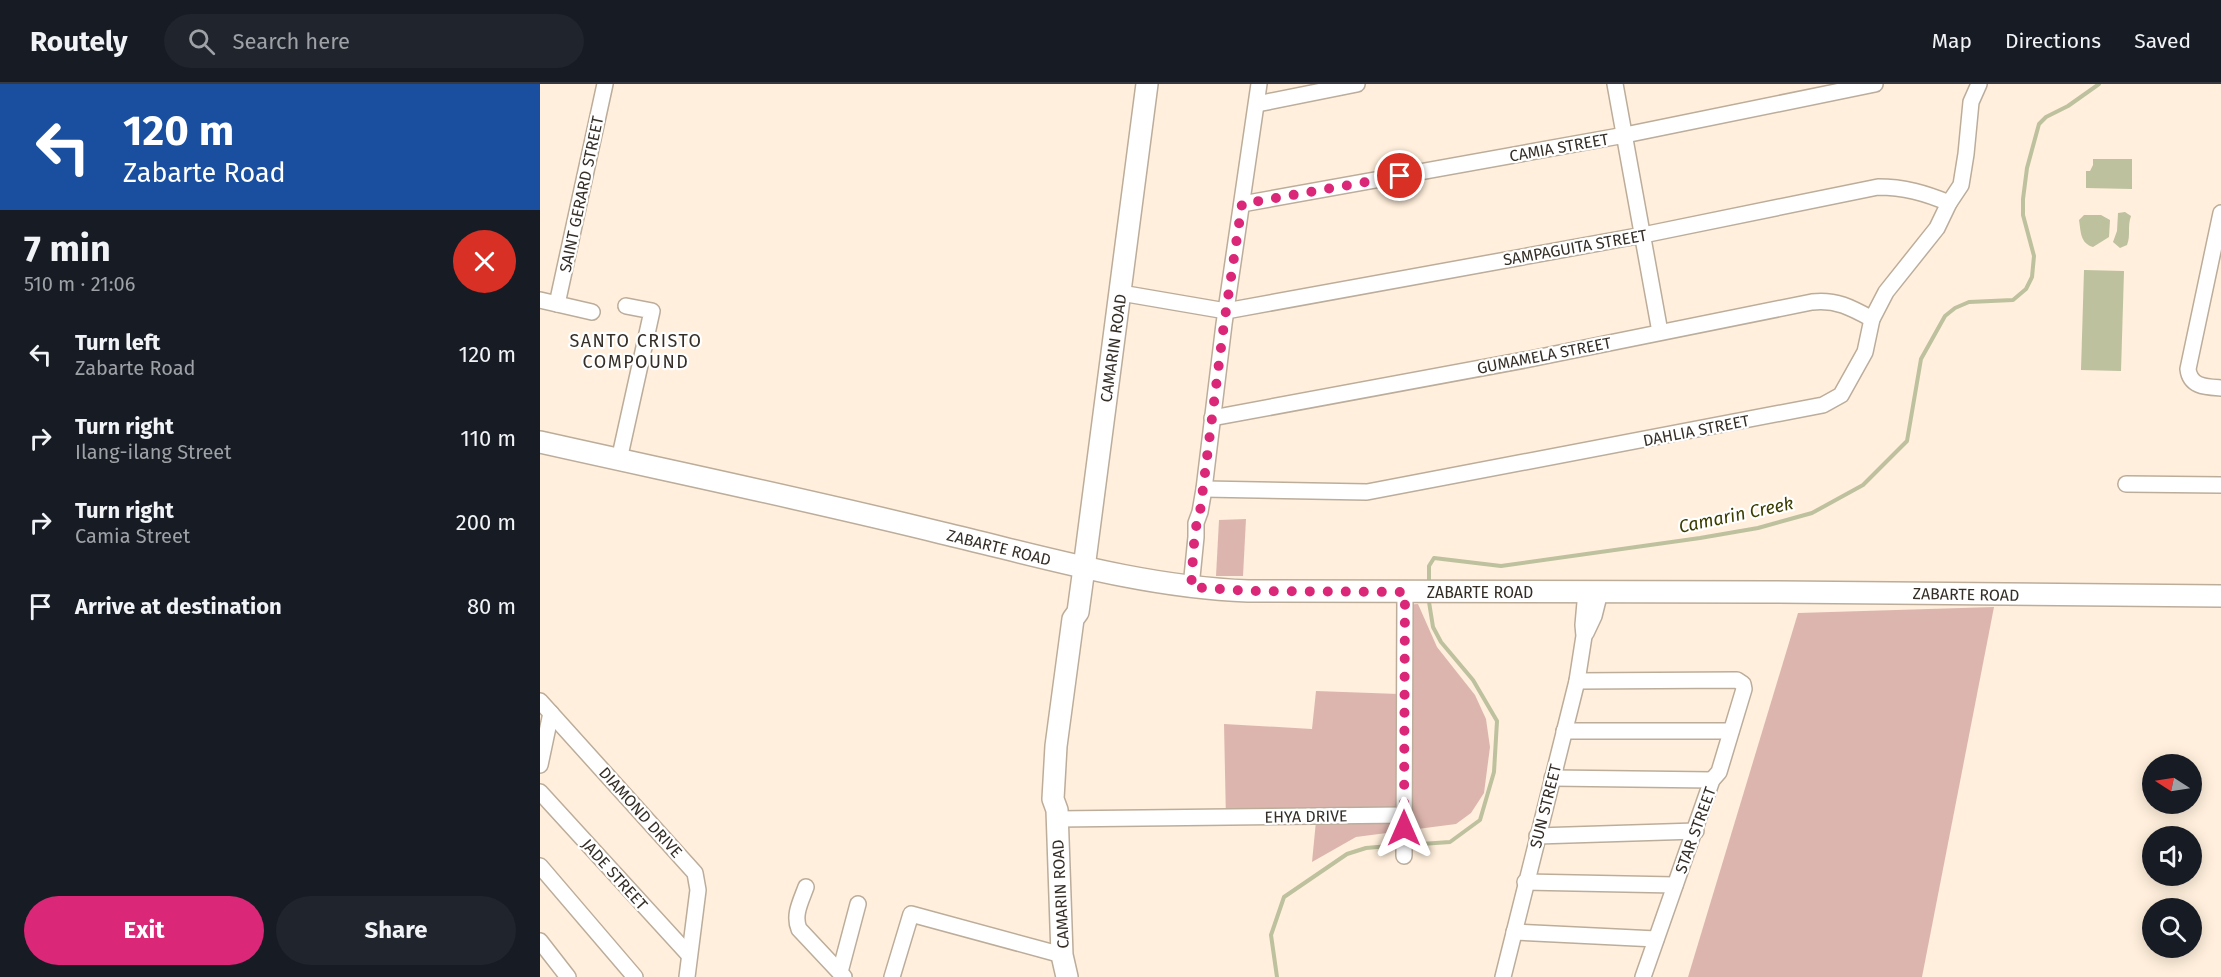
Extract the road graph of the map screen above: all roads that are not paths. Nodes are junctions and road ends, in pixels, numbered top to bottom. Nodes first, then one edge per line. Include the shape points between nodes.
1 (605, 84) edge
2 (1147, 84) edge
3 (1259, 84) edge
4 (1357, 84) edge
5 (1615, 84) edge
6 (1875, 84) edge
7 (1979, 84) edge
8 (1257, 104) junction
9 (1625, 135) junction
10 (1949, 203) junction
11 (1242, 204) junction
12 (2221, 213) edge
13 (1643, 235) junction
14 (2205, 291) junction
15 (2221, 291) edge
16 (1120, 297) junction
17 (540, 300) edge
18 (557, 304) junction
19 (626, 306) dead end
20 (1226, 311) junction
21 (592, 312) dead end
22 (1872, 320) junction
23 (1660, 332) junction
24 (2221, 388) edge
25 (1212, 418) junction
26 (540, 442) edge
27 (619, 460) junction
28 (2126, 484) dead end
29 (2221, 485) edge
30 (1204, 489) junction
31 (1084, 568) junction
32 (1191, 587) junction
33 (1405, 592) junction
34 (1593, 592) junction
35 (2221, 596) edge
36 (1577, 681) junction
37 (540, 701) edge
38 (551, 713) junction
39 (1563, 731) junction
40 (1731, 731) junction
41 (540, 765) edge
42 (1552, 778) junction
43 (1712, 780) junction
44 (540, 792) edge
45 (1057, 815) junction
46 (1404, 822) junction
47 (1696, 831) junction
48 (1537, 836) junction
49 (1404, 856) dead end
50 (540, 866) edge
51 (1525, 882) junction
52 (1675, 885) junction
53 (806, 887) dead end
54 (858, 904) dead end
55 (1514, 932) junction
56 (1656, 939) junction
57 (540, 941) edge
58 (1062, 954) junction
59 (689, 955) junction
60 (842, 974) edge
61 (568, 977) edge
62 (634, 977) edge
63 (687, 977) edge
64 (892, 977) edge
65 (1067, 977) edge
66 (1503, 977) edge
67 (1643, 977) edge

1 - 18 street, SAINT GERARD STREET
2 - 16 main road, CAMARIN ROAD
3 - 8 street
4 - 8 street
5 - 9 street
6 - 9 street, CAMIA STREET
7 - 10 street, DAHLIA STREET via 1971,102 1960,185
8 - 11 street
9 - 11 street, CAMIA STREET
9 - 13 street
10 - 13 street, SAMPAGUITA STREET via 1917,191 1878,187
10 - 22 street, DAHLIA STREET via 1937,228 1886,292
11 - 20 street
12 - 14 street
13 - 20 street, SAMPAGUITA STREET
13 - 23 street
14 - 15 street
14 - 24 street via 2189,376 2207,387
16 - 20 street, SAMPAGUITA STREET via 1177,309
16 - 31 main road, CAMARIN ROAD
17 - 18 street
18 - 21 street
19 - 27 street via 652,311
20 - 25 street
22 - 23 street, GUMAMELA STREET via 1843,303 1821,301
22 - 30 street, DAHLIA STREET via 1865,352 1851,378 1841,395 1823,405 1367,492
23 - 25 street, GUMAMELA STREET
25 - 30 street
26 - 27 main road, ZABARTE ROAD
27 - 31 main road, ZABARTE ROAD
28 - 29 street
30 - 32 street via 1196,524
31 - 32 main road, ZABARTE ROAD
31 - 45 main road, CAMARIN ROAD via 1056,746 1053,799
32 - 33 main road, ZABARTE ROAD
33 - 34 main road, ZABARTE ROAD
33 - 46 street
34 - 35 main road, ZABARTE ROAD
34 - 36 street, SUN STREET via 1594,616 1584,636
36 - 39 street, SUN STREET
36 - 40 street, STAR STREET via 1737,680 1744,689
37 - 38 street, DIAMOND DRIVE
38 - 41 street
38 - 59 street, DIAMOND DRIVE via 695,873 698,890
39 - 40 street
39 - 42 street, SUN STREET
40 - 43 street, STAR STREET via 1719,772
42 - 43 street
42 - 48 street, SUN STREET
43 - 47 street, STAR STREET
44 - 59 street, JADE STREET
45 - 46 street, EHYA DRIVE
45 - 58 main road, CAMARIN ROAD
46 - 49 street
47 - 48 street
47 - 52 street, STAR STREET
48 - 51 street, SUN STREET
50 - 62 street
51 - 52 street
51 - 55 street, SUN STREET
52 - 56 street, STAR STREET
53 - 60 street via 796,923
54 - 60 street
55 - 56 street
55 - 66 street, SUN STREET
56 - 67 street, STAR STREET
57 - 61 street
58 - 64 street via 911,914
58 - 65 main road, CAMARIN ROAD
59 - 63 street, DIAMOND DRIVE

